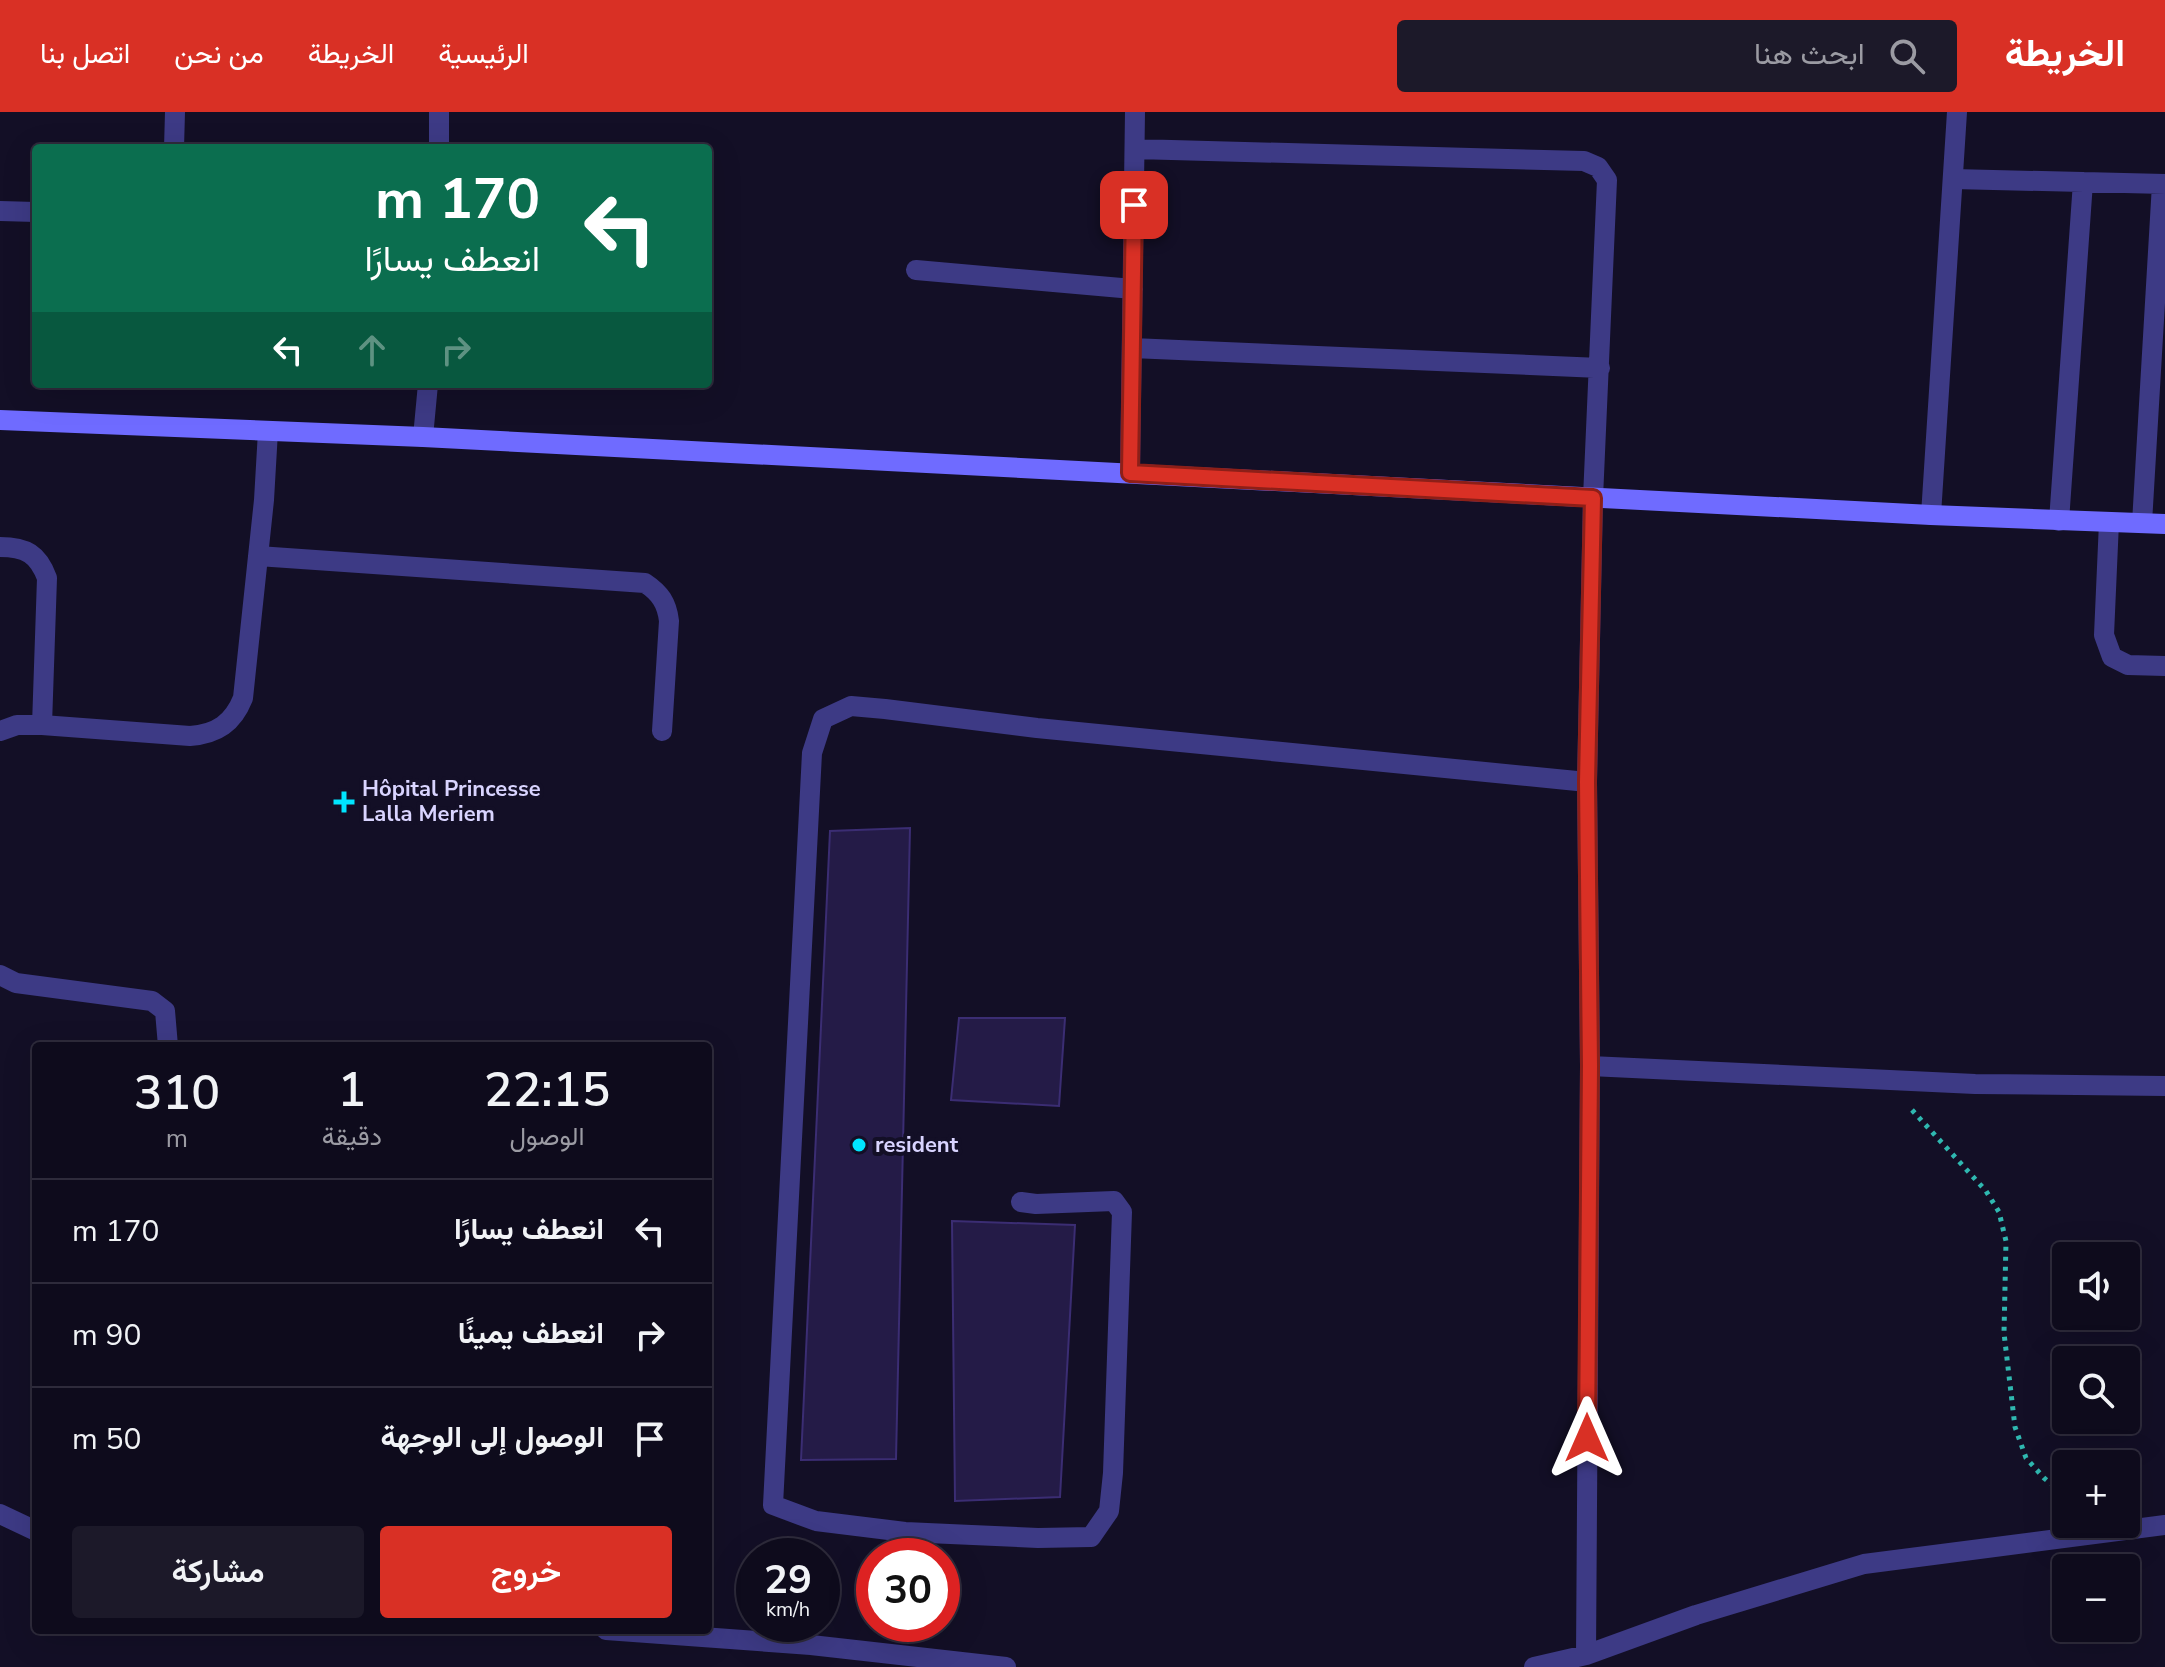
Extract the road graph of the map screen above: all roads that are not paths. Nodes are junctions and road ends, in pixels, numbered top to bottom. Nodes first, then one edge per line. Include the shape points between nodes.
1 (175, 112) edge
2 (439, 112) edge
3 (1135, 112) edge
4 (1957, 112) edge
5 (174, 144) edge
6 (439, 144) edge
7 (1135, 149) junction
8 (1953, 179) junction
9 (2083, 182) junction
10 (2164, 184) edge
11 (0, 211) edge
12 (32, 212) edge
13 (916, 270) dead end
14 (1133, 289) junction
15 (1132, 348) junction
16 (1600, 368) junction
17 (428, 388) edge
18 (0, 420) edge
19 (268, 431) junction
20 (423, 437) junction
21 (1130, 473) junction
22 (1593, 498) junction
23 (1931, 515) junction
24 (2059, 521) junction
25 (2109, 522) junction
26 (2142, 523) junction
27 (2165, 524) edge
28 (0, 547) edge
29 (258, 556) junction
30 (2165, 666) edge
31 (42, 725) junction
32 (0, 731) edge
33 (662, 731) dead end
34 (1587, 782) junction
35 (0, 975) edge
36 (168, 1042) edge
37 (1590, 1066) junction
38 (2165, 1086) edge
39 (1021, 1202) dead end
40 (0, 1514) edge
41 (2165, 1525) edge
42 (32, 1529) edge
43 (661, 1634) edge
44 (1586, 1655) junction
45 (1006, 1667) edge
46 (1534, 1667) edge

1 - 5 street
2 - 6 street
3 - 7 street
4 - 8 street
7 - 14 street
7 - 16 street via 1584,161 1598,167 1607,180
8 - 9 street
8 - 23 street
9 - 10 street
9 - 24 street
10 - 26 street
11 - 12 street
13 - 14 street
14 - 15 street
15 - 16 street
15 - 21 street
16 - 22 street
17 - 20 street
18 - 19 main road
19 - 20 main road
19 - 29 street
20 - 21 main road
21 - 22 main road
22 - 23 main road
22 - 34 street
23 - 24 main road
24 - 25 main road
25 - 26 main road
25 - 30 street via 2104,635 2112,657 2128,665
26 - 27 main road
28 - 31 street via 33,555 47,578
29 - 31 street via 243,698 229,722 190,736
29 - 33 street via 645,583 663,598 669,621
31 - 32 street
34 - 37 street
34 - 39 street via 851,706 823,719 811,768 773,1505 816,1521 905,1532 1091,1537 1109,1511 1113,1473 1122,1212 1114,1201
35 - 36 street via 16,983 152,1001 165,1011
37 - 38 street via 1975,1084
37 - 44 street
40 - 42 street
41 - 44 street via 1864,1564
43 - 45 street
44 - 46 street

